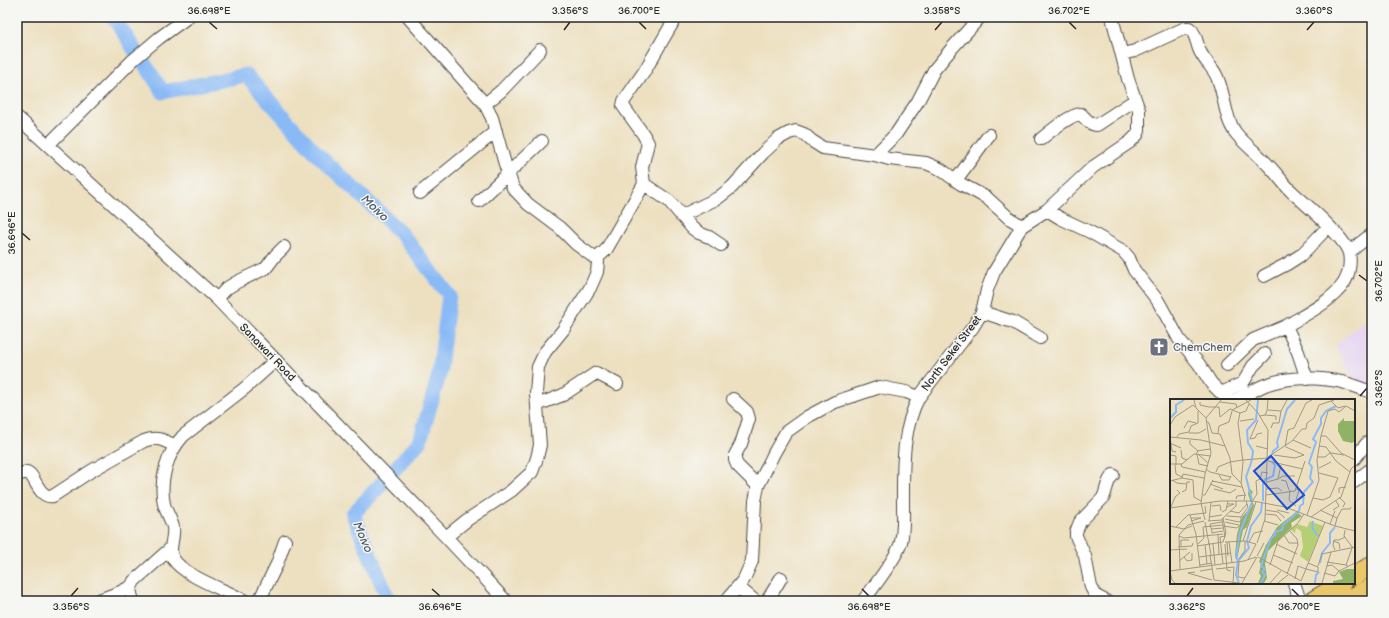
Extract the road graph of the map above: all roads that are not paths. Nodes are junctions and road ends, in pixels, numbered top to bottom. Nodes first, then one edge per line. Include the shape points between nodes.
1 (188, 17) edge
2 (408, 17) edge
3 (676, 17) edge
4 (980, 17) edge
5 (1112, 17) edge
6 (1191, 22) edge
7 (540, 50) dead end
8 (1122, 54) junction
9 (1135, 100) junction
10 (485, 104) junction
11 (17, 116) edge
12 (496, 131) junction
13 (989, 135) dead end
14 (1041, 138) dead end
15 (542, 141) dead end
16 (48, 145) junction
17 (875, 155) junction
18 (508, 173) junction
19 (956, 180) junction
20 (644, 184) junction
21 (420, 193) dead end
22 (479, 201) dead end
23 (1046, 210) junction
24 (681, 216) junction
25 (1022, 226) junction
26 (1329, 226) junction
27 (1372, 234) edge
28 (720, 245) dead end
29 (284, 247) dead end
30 (1349, 252) junction
31 (596, 259) junction
32 (1264, 276) dead end
33 (217, 299) junction
34 (982, 312) junction
35 (1286, 326) junction
36 (1040, 338) dead end
37 (1265, 354) dead end
38 (276, 360) junction
39 (1227, 365) dead end
40 (1307, 379) junction
41 (617, 384) dead end
42 (1372, 392) edge
43 (919, 397) junction
44 (1226, 397) edge
45 (733, 399) dead end
46 (1237, 399) edge
47 (537, 405) junction
48 (1367, 443) dead end
49 (175, 446) junction
50 (1355, 458) edge
51 (1372, 468) edge
52 (17, 475) edge
53 (1113, 475) dead end
54 (1355, 481) edge
55 (758, 486) junction
56 (446, 537) junction
57 (285, 541) dead end
58 (171, 548) junction
59 (1372, 565) edge
60 (1355, 575) edge
61 (781, 578) dead end
62 (1294, 584) edge
63 (1340, 584) edge
64 (1372, 586) edge
65 (130, 587) junction
66 (738, 588) junction
67 (109, 599) edge
68 (96, 601) edge
69 (133, 601) edge
70 (245, 601) edge
71 (259, 601) edge
72 (506, 601) edge
73 (726, 601) edge
74 (755, 601) edge
75 (767, 601) edge
76 (863, 601) edge
77 (1106, 601) edge
78 (1300, 601) edge
79 (1312, 601) edge
80 (1345, 601) edge

1 - 16 street via 133,60
2 - 10 street
3 - 20 street via 623,106 648,143 643,160
4 - 17 street via 934,70 918,101 896,134
5 - 8 street, North Sekei Street
6 - 8 street via 1180,30 1135,51
6 - 26 street via 1204,60 1219,80 1234,131 1292,192
7 - 10 street
8 - 9 street, North Sekei Street
9 - 14 street via 1097,125 1081,114 1076,115
9 - 23 street, North Sekei Street via 1139,117 1137,135 1093,167
10 - 12 street
11 - 16 street, Sanawari Road
12 - 18 street
12 - 21 street
13 - 19 street
15 - 18 street
16 - 33 street, Sanawari Road
17 - 19 street via 926,163
17 - 24 street via 823,148 804,134 796,131 788,133 778,139 718,198
18 - 22 street
18 - 31 street via 520,197
19 - 25 street via 987,198
20 - 24 street via 669,201
20 - 31 street via 606,250
23 - 25 street, North Sekei Street
23 - 44 street via 1124,251 1134,270 1158,301 1179,339 1200,364 1211,383
24 - 28 street via 699,233
25 - 34 street, North Sekei Street via 994,272
26 - 30 street
26 - 32 street via 1301,255
27 - 30 street
29 - 33 street via 266,268 227,288
30 - 35 street via 1348,274 1340,289
31 - 47 street via 597,272 590,288 563,330 545,352 538,367
33 - 38 street, Sanawari Road
34 - 36 street via 1013,322
34 - 43 street, North Sekei Street
35 - 39 street via 1254,340
35 - 40 street
37 - 44 street via 1253,366 1243,383
38 - 49 street via 245,388 183,436
38 - 56 street, Sanawari Road
40 - 42 street via 1341,382
40 - 46 street via 1265,385
41 - 47 street via 596,373 563,395
43 - 55 street via 880,387 834,402 786,432
43 - 76 street, North Sekei Street via 911,416 905,445 901,544
45 - 55 street via 747,412 749,418 735,460
47 - 56 street via 540,445 532,472 511,491
48 - 50 street
49 - 52 street via 163,439 151,438 91,471 53,496 43,494 37,482 27,472
49 - 58 street via 163,476 162,492 173,527
51 - 54 street
53 - 77 street via 1106,484 1103,498 1080,522 1076,532 1087,564 1091,587 1096,596
55 - 66 street via 752,561
56 - 72 street, Sanawari Road
57 - 71 street
58 - 65 street
58 - 70 street via 174,560 190,573
59 - 60 highway
61 - 75 street
62 - 78 street
63 - 79 highway
64 - 80 highway
65 - 67 street
65 - 69 street
66 - 73 street
66 - 74 street
67 - 68 street

